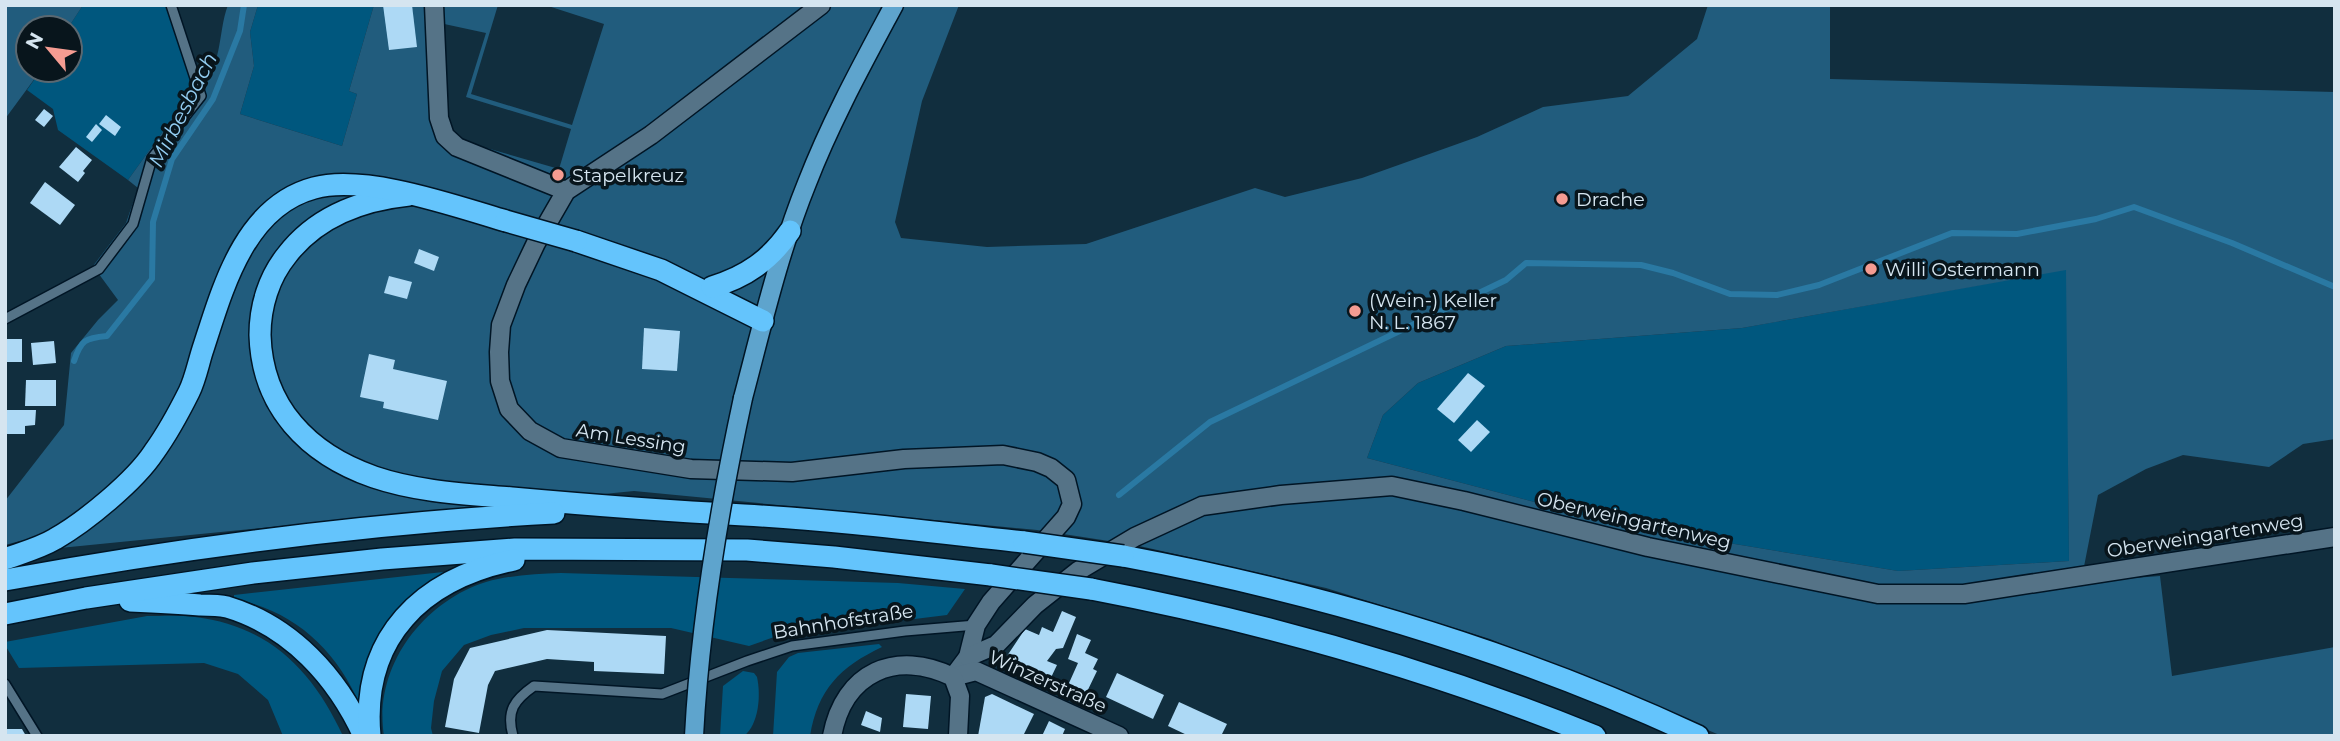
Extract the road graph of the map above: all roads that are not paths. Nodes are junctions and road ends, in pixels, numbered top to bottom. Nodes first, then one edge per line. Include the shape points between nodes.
1 (171, 5) edge
2 (434, 5) edge
3 (821, 5) edge
4 (894, 5) edge
5 (566, 191) junction
6 (409, 195) junction
7 (790, 231) junction
8 (688, 282) junction
9 (712, 287) junction
10 (5, 319) edge
11 (763, 321) junction
12 (626, 509) junction
13 (2335, 537) edge
14 (569, 548) junction
15 (5, 559) edge
16 (5, 580) edge
17 (86, 598) junction
18 (5, 614) edge
19 (976, 625) junction
20 (968, 657) junction
21 (953, 677) junction
22 (5, 684) edge
23 (37, 736) edge
24 (364, 736) edge
25 (370, 736) edge
26 (513, 736) edge
27 (694, 736) edge
28 (832, 736) edge
29 (958, 736) edge
30 (1119, 736) edge
31 (1595, 736) edge
32 (1698, 736) edge

1 - 10 lane via 201,96 152,158 133,224 99,270
2 - 5 street via 439,118 445,136 457,147
3 - 5 street, Am Lessing via 650,135
4 - 7 main road via 850,88
5 - 19 street, Am Lessing via 536,243 502,325 500,381 509,409 530,431 561,448 691,469 792,472 904,459 1003,455 1051,468 1066,480 1072,504
6 - 8 highway, bridge via 576,241
6 - 12 highway via 337,213 299,240 281,262 263,302 260,326 264,370 282,411 297,430 330,456 399,484 428,491
6 - 15 highway via 363,185 313,188 262,221 231,269 190,391 153,454 107,502 54,540
7 - 9 highway via 749,273
7 - 11 main road
8 - 9 highway
8 - 11 highway
9 - 11 highway via 739,296
11 - 27 main road, bridge via 719,516
12 - 16 highway via 369,527
12 - 32 highway, bridge via 847,523 1024,542 1123,556 1283,589 1539,670
13 - 20 street, Oberweingartenweg via 1965,594 1878,594 1648,547 1392,486 1281,495 1202,506 1135,537 1078,570 996,645
14 - 17 highway via 382,559
14 - 25 highway via 485,566 420,602 394,632 373,675
14 - 31 highway, bridge via 747,550 1091,589 1340,647 1476,690
17 - 18 highway
17 - 24 highway via 225,607 251,617 316,662 342,694
19 - 20 street, Am Lessing
19 - 26 lane, Bahnhofstraße via 792,646 662,694 534,685 516,699 509,722
20 - 21 street, Am Lessing
21 - 28 street, Winzerstraße via 920,664 878,671 849,693 838,710
21 - 29 street via 960,696
21 - 30 street, Winzerstraße via 976,671
22 - 23 lane

